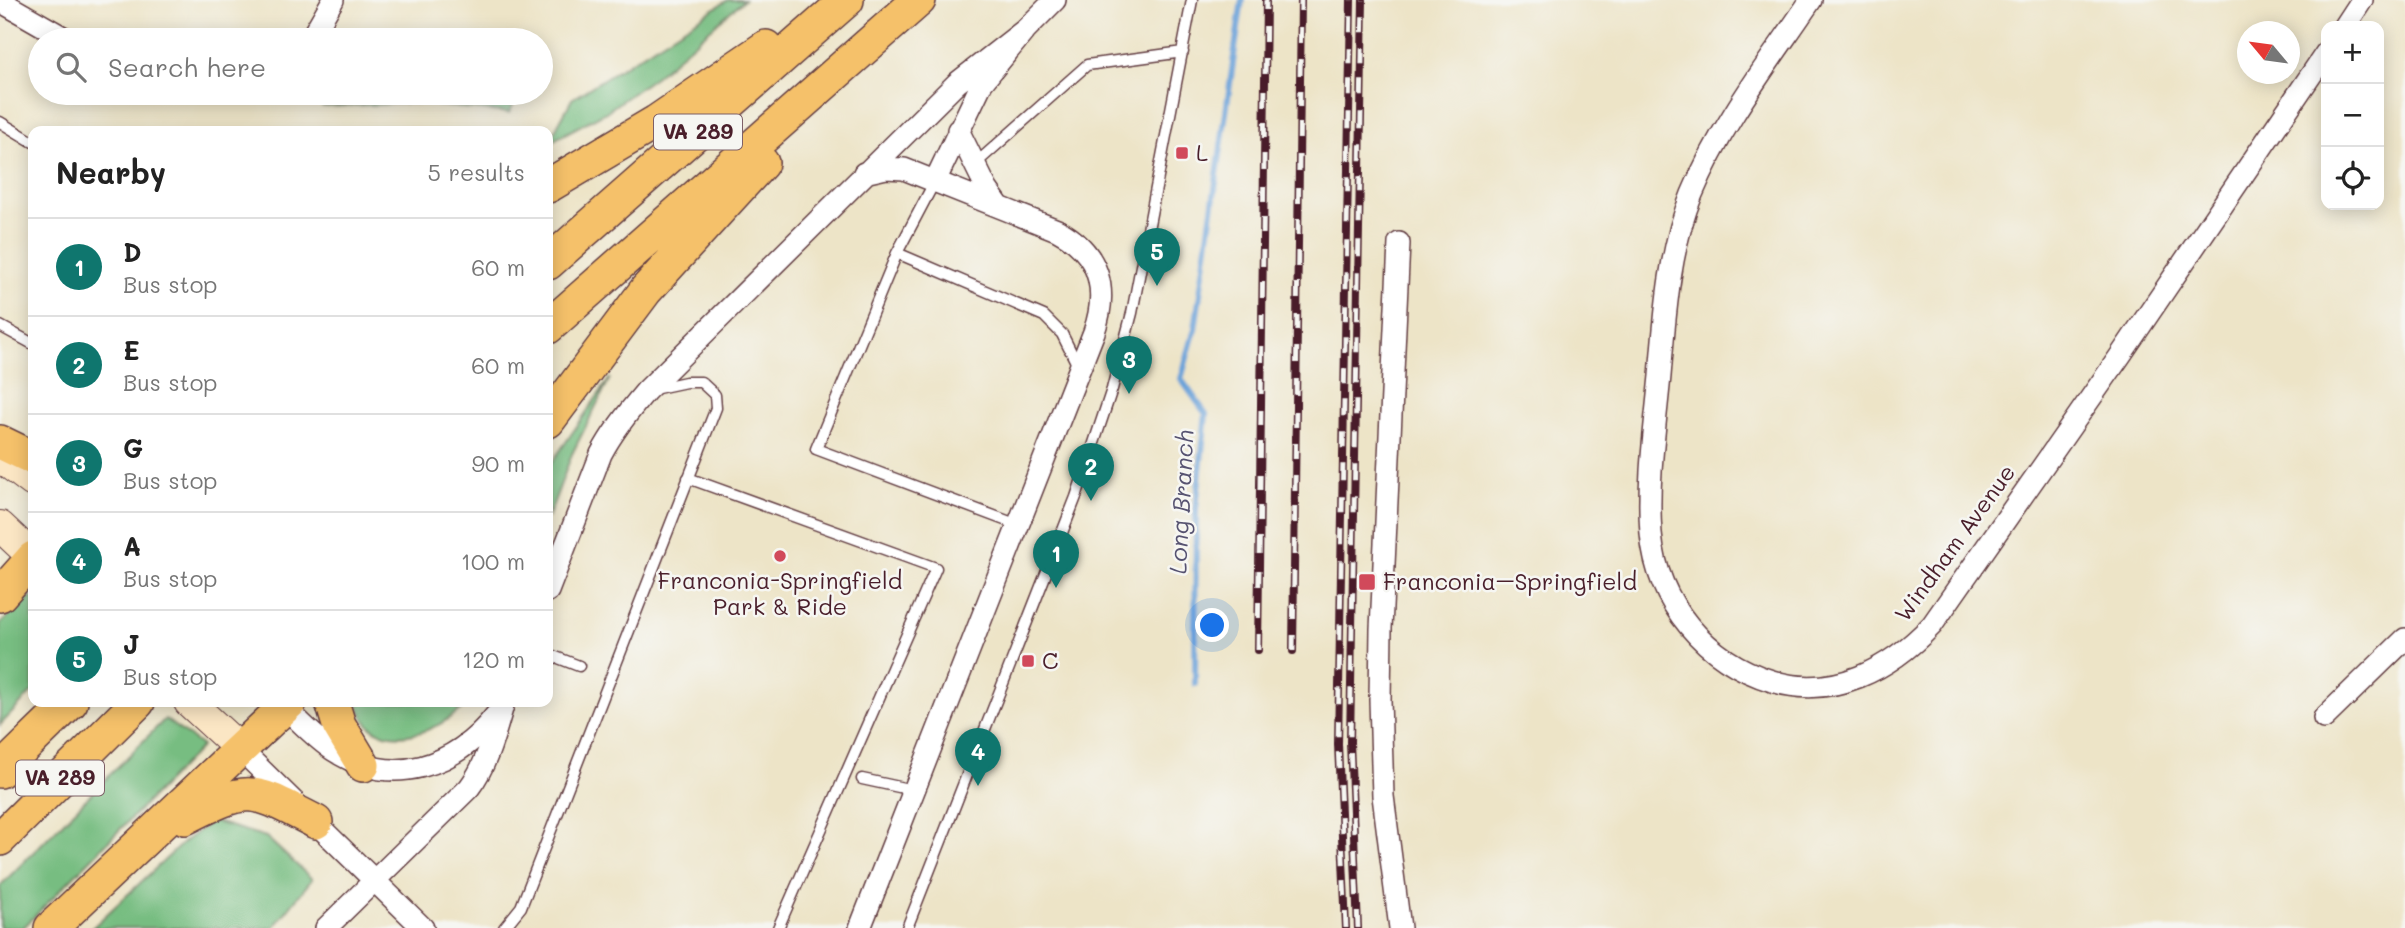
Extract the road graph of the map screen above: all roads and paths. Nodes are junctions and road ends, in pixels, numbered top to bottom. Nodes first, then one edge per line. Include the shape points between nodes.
1 (332, 0) edge
2 (834, 0) edge
3 (848, 0) edge
4 (919, 0) edge
5 (1055, 0) edge
6 (1811, 0) edge
7 (2362, 0) edge
8 (0, 1) edge
9 (1188, 3) edge
10 (2348, 21) edge
11 (47, 28) edge
12 (317, 28) edge
13 (1026, 29) junction
14 (1183, 52) junction
15 (2321, 61) edge
16 (827, 81) junction
17 (0, 122) edge
18 (958, 130) junction
19 (28, 139) edge
20 (974, 165) junction
21 (864, 173) junction
22 (935, 181) junction
23 (553, 183) edge
24 (999, 206) junction
25 (1399, 243) dead end
26 (897, 253) junction
27 (553, 259) edge
28 (553, 323) edge
29 (0, 326) edge
30 (28, 341) edge
31 (1079, 369) junction
32 (646, 391) junction
33 (553, 414) edge
34 (0, 442) edge
35 (28, 456) edge
36 (0, 457) edge
37 (28, 478) edge
38 (688, 478) junction
39 (1018, 525) junction
40 (0, 526) edge
41 (28, 552) edge
42 (28, 563) edge
43 (553, 578) edge
44 (0, 595) edge
45 (2405, 639) edge
46 (553, 656) edge
47 (579, 666) dead end
48 (66, 707) edge
49 (194, 707) edge
50 (282, 707) edge
51 (288, 707) edge
52 (334, 707) edge
53 (500, 707) edge
54 (502, 707) edge
55 (130, 710) edge
56 (2324, 718) dead end
57 (241, 750) junction
58 (363, 765) junction
59 (0, 771) edge
60 (862, 779) dead end
61 (914, 790) junction
62 (316, 822) junction
63 (151, 834) junction
64 (0, 839) edge
65 (375, 880) junction
66 (51, 928) edge
67 (326, 928) edge
68 (423, 928) edge
69 (504, 928) edge
70 (778, 928) edge
71 (860, 928) edge
72 (906, 928) edge
73 (1400, 928) edge

1 - 12 street
2 - 23 main road via 665,116
3 - 27 main road, VA 289
4 - 16 main road, VA 289
5 - 13 street
6 - 15 street, Windham Avenue via 1730,121 1685,212 1663,340 1651,493 1655,556 1677,610 1703,642 1730,663 1794,686 1827,686 1876,671 1932,625
7 - 10 street
8 - 11 street
9 - 14 lane
13 - 18 street via 982,83
13 - 21 street via 968,72
14 - 20 lane via 1087,65
14 - 72 lane via 1132,313 1105,412 1076,497
16 - 28 main road, VA 289
16 - 33 main road via 756,170 646,290
17 - 19 lane
18 - 20 street
18 - 22 street
20 - 24 street
21 - 22 street via 894,167
21 - 32 street
22 - 24 street
22 - 26 lane
24 - 31 street via 1066,235 1097,272 1101,307
25 - 73 street via 1380,700 1383,796
26 - 31 lane via 1044,316 1068,344
26 - 39 lane via 816,449
29 - 30 lane
31 - 39 street
32 - 38 lane via 694,381 715,395 714,416
32 - 43 street via 601,454
34 - 35 main road
36 - 37 main road
38 - 69 lane via 517,915
38 - 70 lane via 936,568
39 - 61 street
40 - 41 main road
42 - 44 main road
45 - 56 street
46 - 47 lane
48 - 59 main road, VA 289
49 - 57 main road
50 - 57 main road
51 - 58 street via 333,750
52 - 58 main road
53 - 58 street via 478,736 440,761 404,769
54 - 65 street via 476,779
55 - 64 main road, VA 289
57 - 62 street
57 - 63 main road
60 - 61 lane
61 - 71 street
62 - 63 main road via 275,801 244,794 224,798
62 - 65 street
63 - 66 main road
65 - 67 street
65 - 68 street

